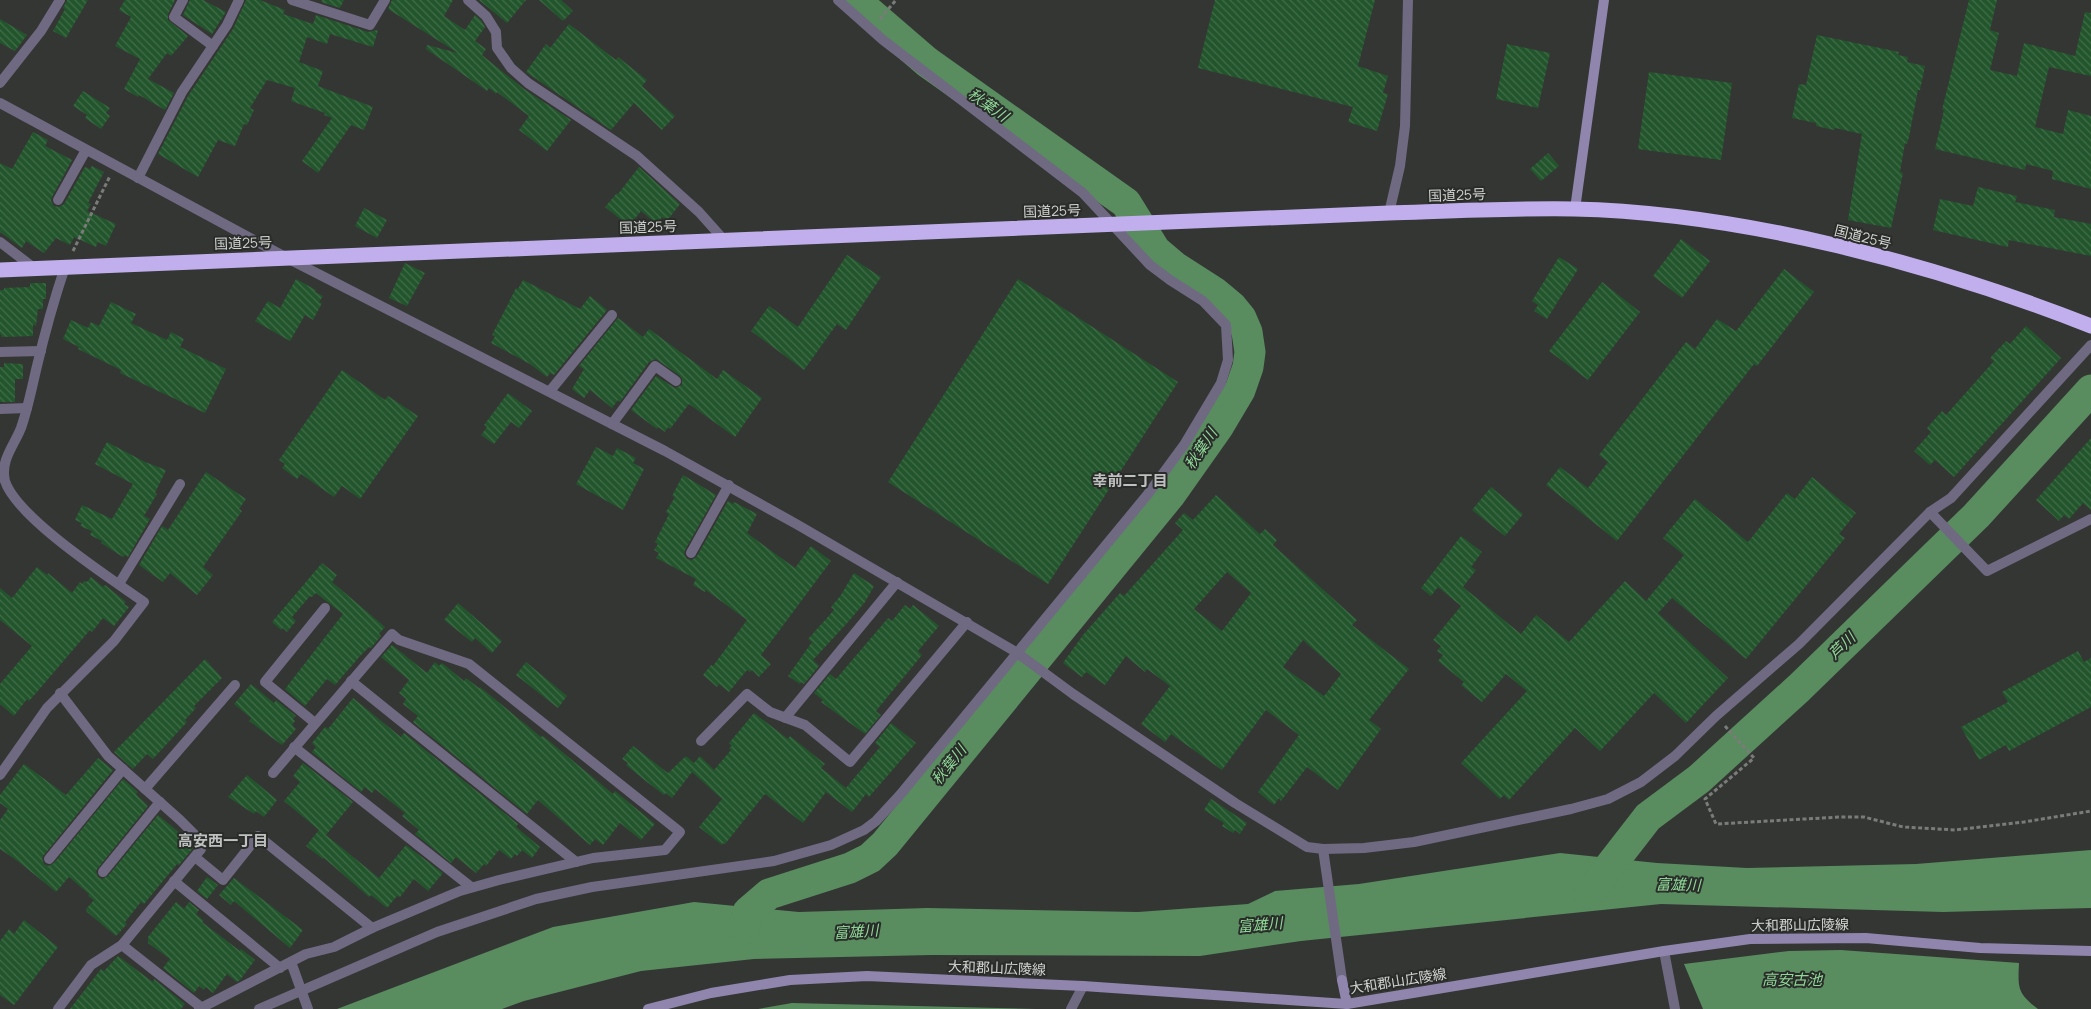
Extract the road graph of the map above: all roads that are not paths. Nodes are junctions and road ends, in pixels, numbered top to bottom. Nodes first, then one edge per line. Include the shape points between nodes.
1 (60, 0) edge
2 (184, 0) edge
3 (239, 0) edge
4 (292, 0) edge
5 (385, 0) edge
6 (468, 0) edge
7 (838, 0) edge
8 (1408, 0) edge
9 (1604, 0) edge
10 (213, 46) junction
11 (0, 83) edge
12 (0, 103) edge
13 (86, 150) junction
14 (138, 178) junction
15 (58, 200) dead end
16 (1575, 209) junction
17 (1389, 213) junction
18 (1121, 225) junction
19 (724, 240) junction
20 (0, 242) edge
21 (287, 258) junction
22 (65, 267) junction
23 (34, 268) junction
24 (0, 270) edge
25 (612, 314) dead end
26 (2091, 326) edge
27 (2091, 344) edge
28 (41, 351) junction
29 (0, 352) edge
30 (676, 381) dead end
31 (550, 391) junction
32 (27, 408) junction
33 (0, 409) edge
34 (612, 424) junction
35 (180, 484) dead end
36 (729, 485) junction
37 (1932, 515) junction
38 (2091, 519) edge
39 (691, 553) dead end
40 (897, 582) junction
41 (119, 584) junction
42 (325, 608) dead end
43 (966, 622) junction
44 (1016, 652) junction
45 (351, 681) junction
46 (235, 684) dead end
47 (60, 693) junction
48 (785, 718) junction
49 (315, 723) junction
50 (701, 741) dead end
51 (294, 747) junction
52 (123, 769) junction
53 (273, 773) dead end
54 (0, 775) edge
55 (145, 789) junction
56 (160, 802) junction
57 (1323, 849) junction
58 (195, 856) junction
59 (49, 859) dead end
60 (576, 862) junction
61 (103, 872) dead end
62 (174, 881) junction
63 (472, 887) junction
64 (372, 928) junction
65 (122, 945) junction
66 (1664, 951) junction
67 (2091, 951) edge
68 (291, 962) junction
69 (280, 968) junction
70 (1342, 980) joint
71 (1083, 986) junction
72 (305, 1000) edge
73 (1347, 1004) junction
74 (201, 1008) edge
75 (58, 1009) edge
76 (259, 1009) edge
77 (648, 1009) edge
78 (1071, 1009) edge
79 (1675, 1009) edge

1 - 11 street via 41,31
2 - 10 street via 174,17
3 - 10 street
4 - 5 street via 370,25
6 - 19 street via 486,16 496,32 497,48 511,68 558,104 637,156 699,212
7 - 18 street via 913,63
8 - 17 street via 1405,126
9 - 16 main road
10 - 14 street via 182,92
12 - 13 street
13 - 14 street
13 - 15 street
14 - 21 street
16 - 17 highway, 国道25号
16 - 26 highway, 国道25号 via 1719,223 1805,240 1933,272
17 - 18 highway, 国道25号
18 - 19 highway, 国道25号
18 - 44 street via 1128,243 1150,265 1203,301 1226,325 1228,360 1221,383 1184,445 1148,494
19 - 21 highway, 国道25号
20 - 23 street
21 - 22 highway, 国道25号
21 - 31 street
22 - 23 highway, 国道25号
22 - 28 street
23 - 24 highway, 国道25号
25 - 31 street
27 - 37 street
28 - 29 street
28 - 32 street
30 - 34 street via 654,366
31 - 34 street
32 - 33 street
32 - 41 street via 3,464 5,481 14,497 66,546
34 - 36 street
35 - 41 street
36 - 39 street
36 - 40 street
37 - 38 street via 1987,571
37 - 57 street via 1799,644 1640,782 1608,799 1571,809 1414,842
40 - 43 street
40 - 48 street
41 - 47 street via 144,602 114,641
42 - 49 street via 265,682
43 - 44 street
43 - 48 street via 850,762 805,725
44 - 57 street via 1294,841 1307,848
44 - 72 street via 888,808 850,838 774,861 592,887 536,899 437,932
45 - 49 street
45 - 60 street
45 - 60 street via 392,634 399,640 469,664 680,832 665,850
46 - 55 street
47 - 52 street via 108,756
47 - 54 street
48 - 50 street via 770,712 747,694
49 - 51 street
51 - 53 street
51 - 63 street
52 - 55 street
52 - 59 street
55 - 56 street
56 - 58 street via 200,840 201,849
56 - 61 street
57 - 70 street
58 - 62 street
58 - 64 street via 223,880 258,836
60 - 63 street
62 - 65 street
62 - 69 street
63 - 64 street
64 - 68 street via 334,947 306,954
65 - 74 street
65 - 75 street via 91,966
66 - 67 main road, 大和郡山広陵線 via 1750,939 1866,938 1980,948
66 - 73 main road, 大和郡山広陵線
66 - 79 street
68 - 69 street
68 - 72 street
69 - 74 street
70 - 73 main road
71 - 73 main road, 大和郡山広陵線
71 - 77 main road, 大和郡山広陵線 via 867,976 790,980 711,993
71 - 78 street
72 - 76 street

